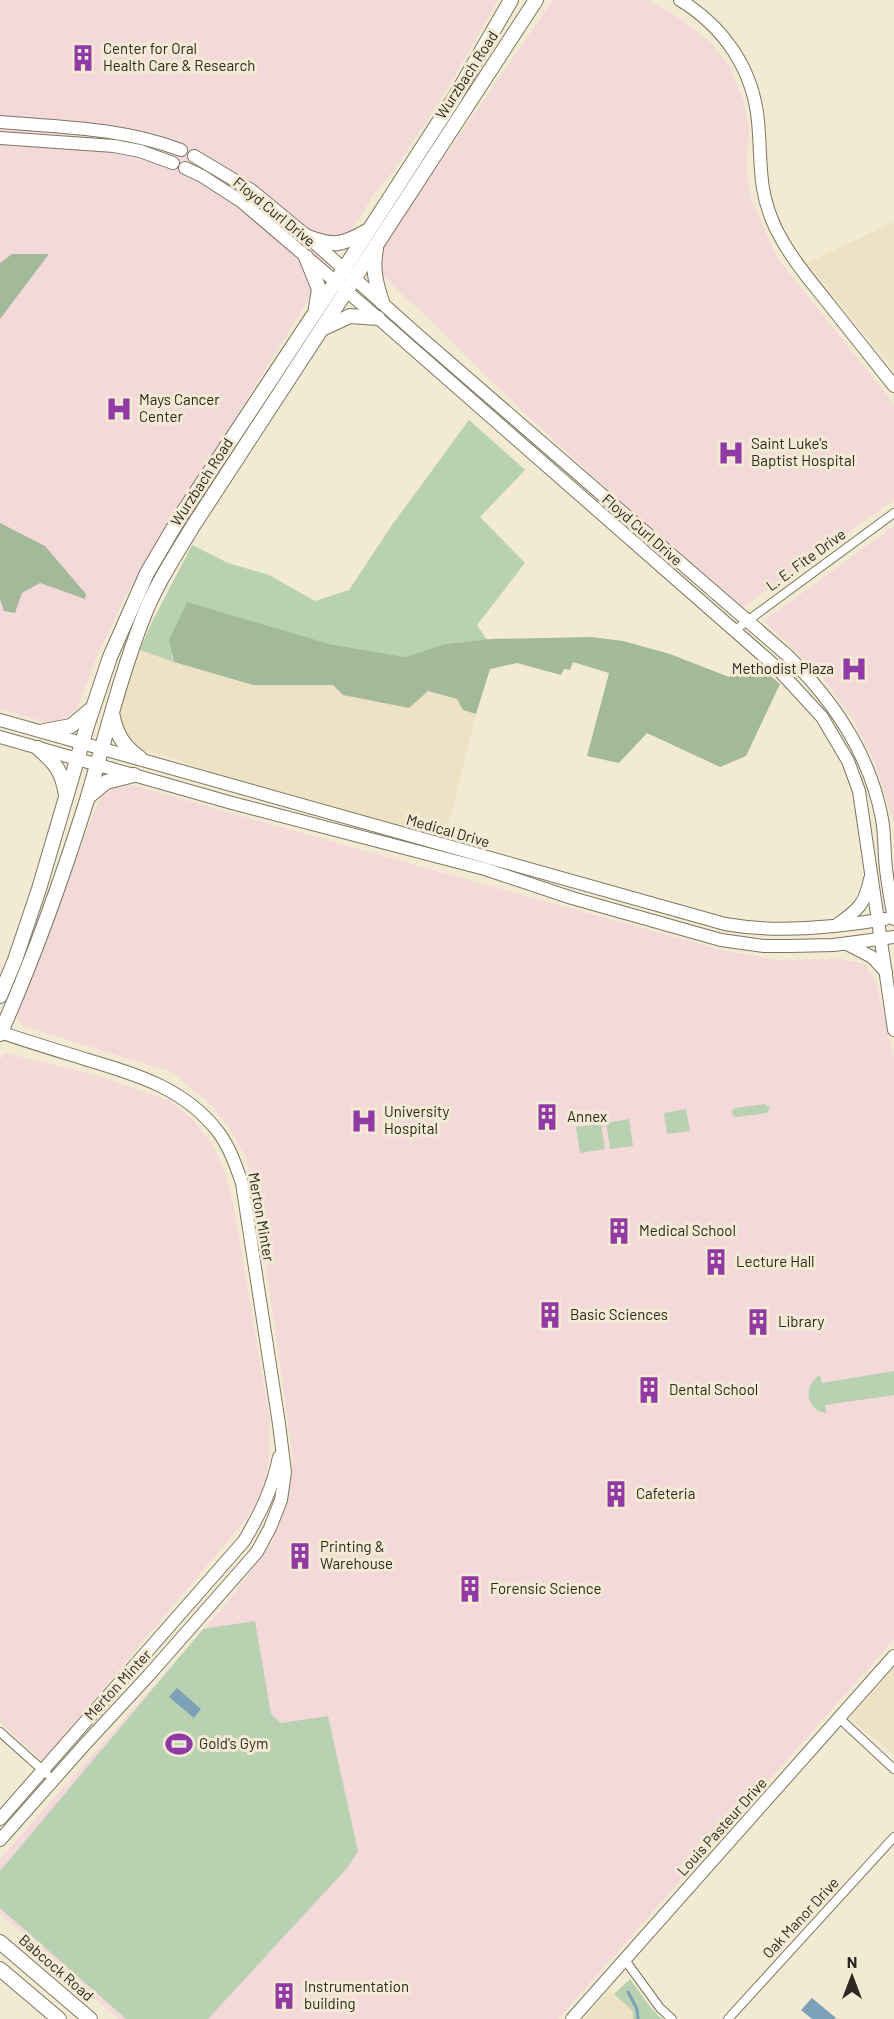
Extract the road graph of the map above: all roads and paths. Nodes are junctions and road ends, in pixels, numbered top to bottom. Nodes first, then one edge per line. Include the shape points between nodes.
1 (511, 0) edge
2 (536, 0) edge
3 (680, 0) edge
4 (0, 122) edge
5 (0, 138) edge
6 (145, 138) junction
7 (181, 150) dead end
8 (140, 151) junction
9 (194, 156) dead end
10 (369, 230) junction
11 (308, 237) junction
12 (378, 242) junction
13 (306, 257) junction
14 (349, 274) junction
15 (341, 287) junction
16 (382, 302) junction
17 (316, 310) junction
18 (378, 318) junction
19 (322, 329) junction
20 (894, 386) edge
21 (894, 513) edge
22 (747, 621) junction
23 (735, 630) junction
24 (827, 698) junction
25 (94, 706) junction
26 (814, 707) junction
27 (112, 713) junction
28 (0, 720) edge
29 (44, 731) junction
30 (0, 737) edge
31 (83, 742) junction
32 (102, 747) junction
33 (38, 748) junction
34 (140, 758) junction
35 (78, 760) junction
36 (96, 765) junction
37 (134, 776) junction
38 (88, 797) junction
39 (67, 800) junction
40 (886, 869) junction
41 (872, 873) junction
42 (894, 882) edge
43 (628, 897) junction
44 (623, 912) junction
45 (894, 918) edge
46 (879, 920) junction
47 (837, 925) junction
48 (888, 938) edge
49 (846, 943) junction
50 (886, 973) junction
51 (0, 996) edge
52 (894, 1030) edge
53 (0, 1033) edge
54 (281, 1447) junction
55 (894, 1656) edge
56 (839, 1718) junction
57 (0, 1732) edge
58 (894, 1769) edge
59 (43, 1770) junction
60 (54, 1780) junction
61 (0, 1819) edge
62 (894, 1837) edge
63 (0, 1840) edge
64 (0, 1942) edge
65 (17, 1956) junction
66 (625, 1960) junction
67 (1, 1972) edge
68 (59, 2019) edge
69 (90, 2019) edge
70 (572, 2019) edge
71 (672, 2019) edge
72 (728, 2019) edge

1 - 10 main road, Wurzbach Road via 455,97
2 - 12 main road, Wurzbach Road
3 - 20 street via 718,29 746,73 758,120 764,196 791,256
4 - 6 street via 115,131
5 - 8 street, Floyd Curl Drive
6 - 7 street
6 - 8 street
8 - 13 street, Floyd Curl Drive via 202,176 242,202
9 - 11 street, Floyd Curl Drive via 251,190
10 - 11 main road via 336,245
10 - 14 main road, Wurzbach Road
11 - 14 street, Floyd Curl Drive
12 - 14 main road, Wurzbach Road
12 - 16 main road via 374,266
13 - 15 street, Floyd Curl Drive
13 - 17 main road via 319,289
14 - 15 main road, Wurzbach Road
14 - 16 street, Floyd Curl Drive
15 - 17 main road, Wurzbach Road
15 - 18 street, Floyd Curl Drive
15 - 19 main road, Wurzbach Road
16 - 22 street, Floyd Curl Drive
17 - 25 main road, Wurzbach Road via 147,573 120,631
18 - 19 main road via 350,316
18 - 23 street, Floyd Curl Drive
19 - 27 main road, Wurzbach Road via 159,584 143,617
21 - 22 street, L. E. Fite Drive
22 - 23 street, L. E. Fite Drive
22 - 24 street, Floyd Curl Drive via 813,680
23 - 26 street, Floyd Curl Drive
24 - 26 street
24 - 40 street, Floyd Curl Drive via 862,755 882,819
25 - 29 main road via 71,726
25 - 31 main road, Wurzbach Road
26 - 41 street, Floyd Curl Drive via 848,761 859,791
27 - 32 main road, Wurzbach Road
27 - 34 main road via 118,736
28 - 29 street, Medical Drive
29 - 31 street, Medical Drive
30 - 33 street, Medical Drive
31 - 32 street, Medical Drive
31 - 35 main road, Wurzbach Road
32 - 34 street, Medical Drive
32 - 36 main road, Wurzbach Road
33 - 35 street, Medical Drive
33 - 39 main road via 58,768
34 - 43 street, Medical Drive
35 - 36 street, Medical Drive
35 - 39 main road, Wurzbach Road
36 - 37 street, Medical Drive
36 - 38 main road, Wurzbach Road
37 - 38 main road via 106,782
37 - 44 street, Medical Drive via 485,869
38 - 53 main road, Wurzbach Road via 28,968
39 - 51 main road, Wurzbach Road
40 - 42 street
40 - 45 street, Floyd Curl Drive
41 - 46 street, Floyd Curl Drive
41 - 47 street via 864,901
43 - 44 street
43 - 47 street, Medical Drive via 748,928
44 - 49 street, Medical Drive via 721,939 764,946
45 - 46 street, Medical Drive
46 - 47 street, Medical Drive
46 - 48 street, Floyd Curl Drive
48 - 49 street, Medical Drive
48 - 50 street, Floyd Curl Drive
49 - 50 street via 872,957
50 - 52 street, Floyd Curl Drive
53 - 54 street, Merton Minter via 144,1077 173,1091 199,1111 219,1134 242,1184
54 - 59 street, Merton Minter via 275,1480 244,1541
54 - 60 street, Merton Minter via 285,1472 281,1500 257,1552
55 - 56 street, Louis Pasteur Drive
56 - 58 street
56 - 66 street, Louis Pasteur Drive
57 - 59 street
59 - 60 street
59 - 61 street, Merton Minter
60 - 63 street, Merton Minter
62 - 72 street, Oak Manor Drive
64 - 65 main road, Babcock Road
65 - 67 street
65 - 69 main road, Babcock Road
66 - 70 street, Louis Pasteur Drive
66 - 71 street
67 - 68 main road

